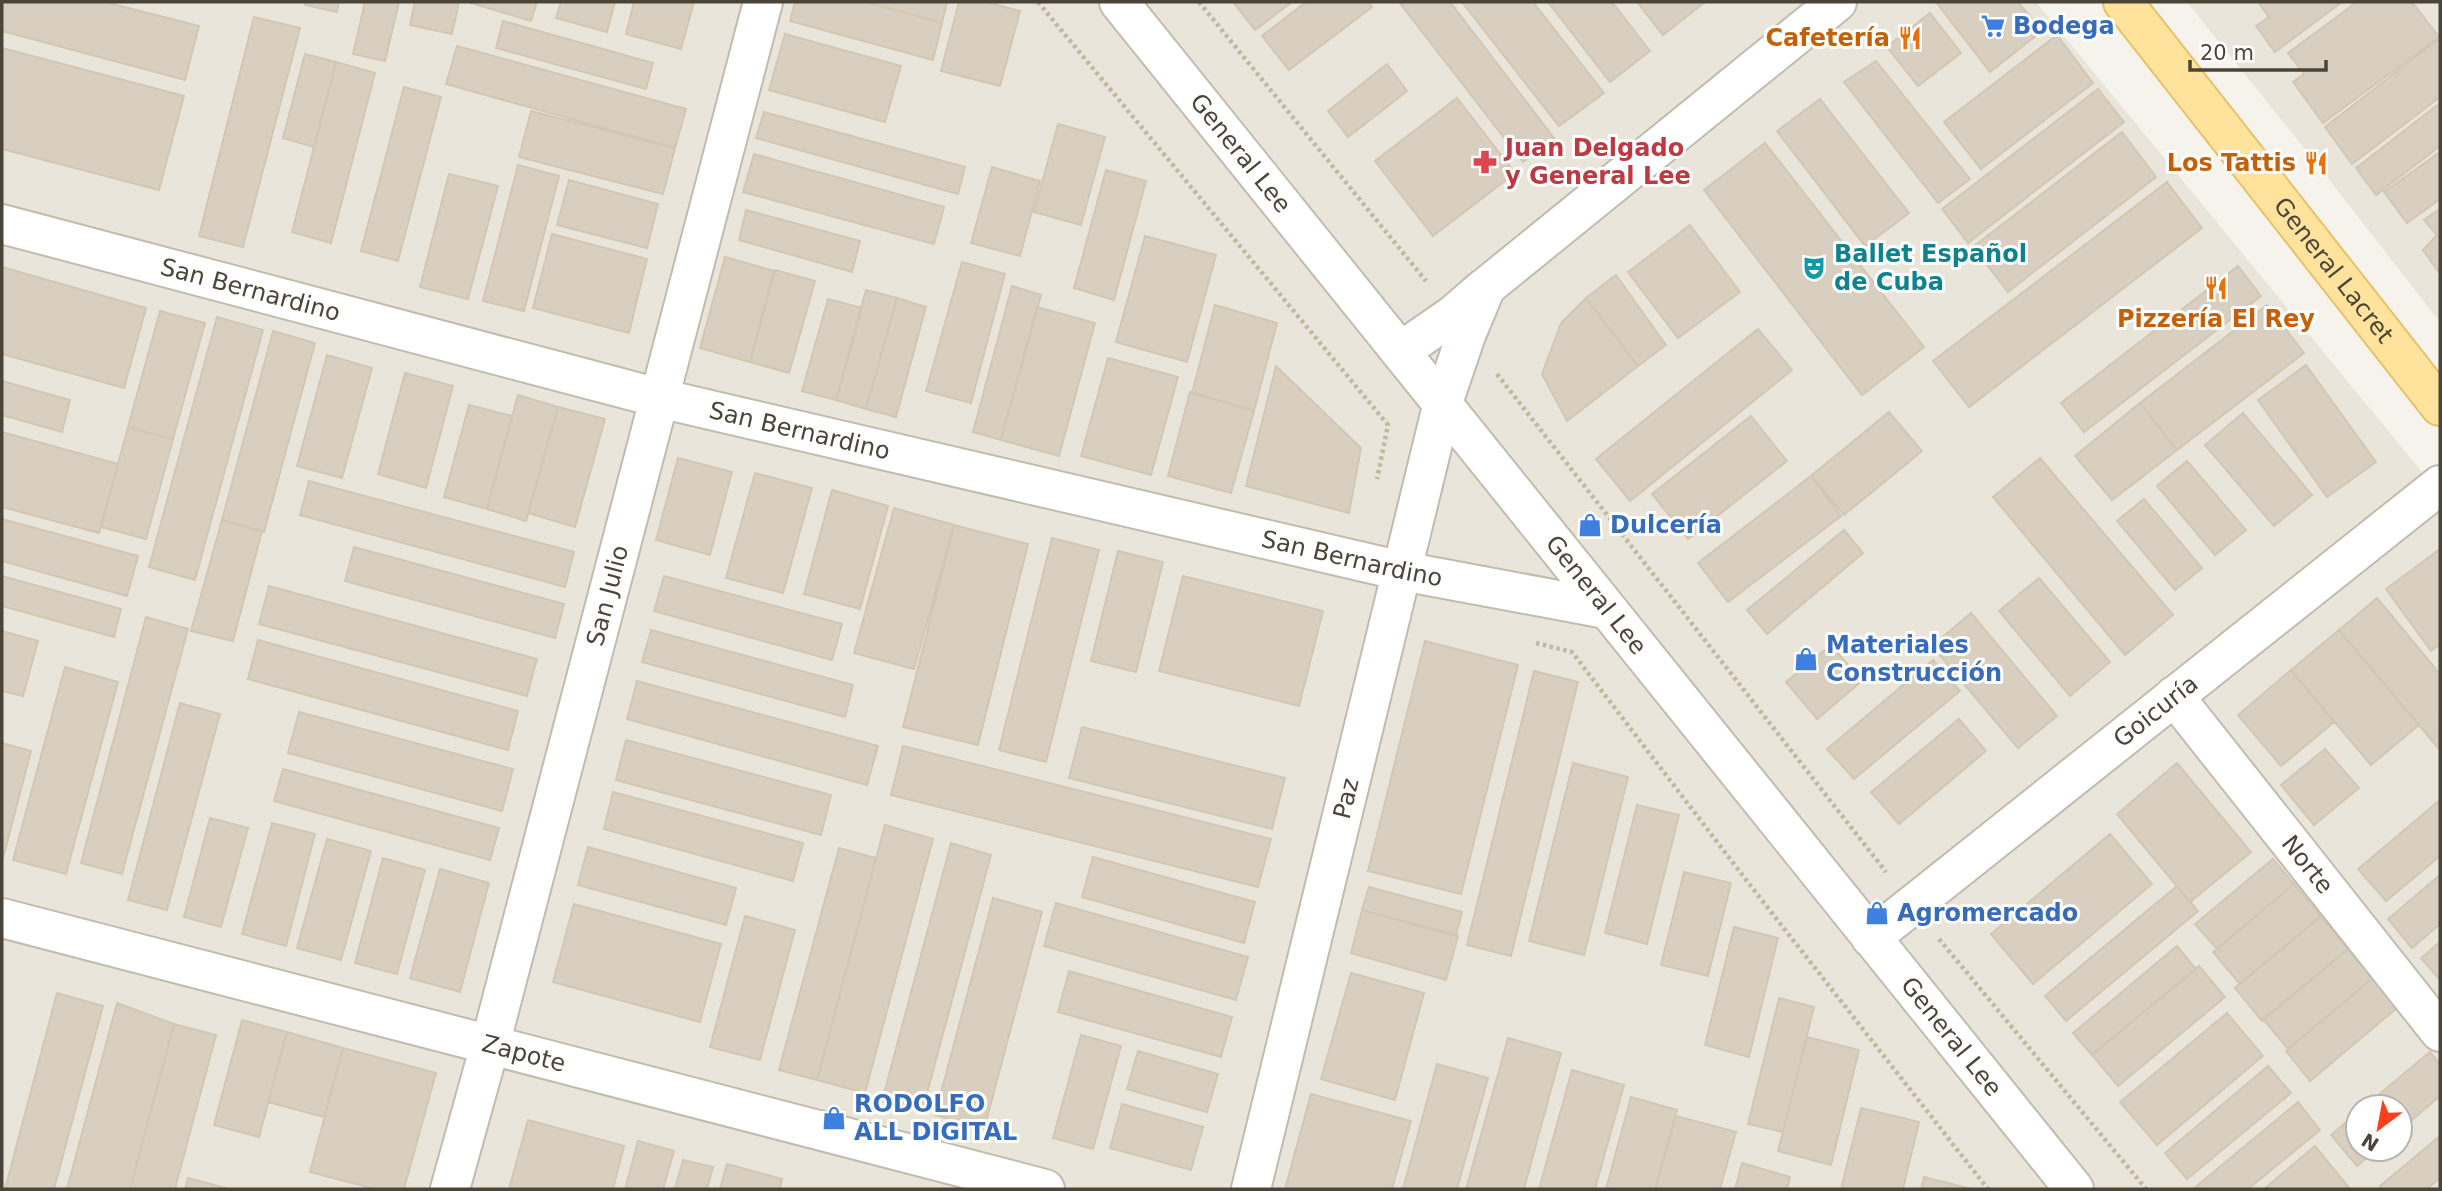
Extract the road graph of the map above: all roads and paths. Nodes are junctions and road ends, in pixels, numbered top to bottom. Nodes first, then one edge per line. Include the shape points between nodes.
1 (763, 2) edge
2 (1038, 2) edge
3 (1119, 2) edge
4 (1199, 2) edge
5 (1837, 2) edge
6 (2123, 2) edge
7 (2, 224) edge
8 (1459, 325) junction
9 (1401, 351) junction
10 (659, 398) junction
11 (1442, 406) junction
12 (2440, 406) edge
13 (1377, 479) dead end
14 (2440, 485) edge
15 (1402, 571) junction
16 (1606, 609) junction
17 (1534, 642) dead end
18 (2174, 696) junction
19 (1913, 907) junction
20 (2, 918) edge
21 (1871, 938) junction
22 (2440, 1032) edge
23 (490, 1045) junction
24 (2046, 1174) edge
25 (450, 1189) edge
26 (1045, 1189) edge
27 (1251, 1189) edge
28 (1988, 1189) edge
29 (2074, 1189) edge
30 (2146, 1189) edge

1 - 10 street, San Julio
2 - 13 path via 1388,425
3 - 9 street, General Lee
4 - 8 path
5 - 8 street, Paz via 1486,286
6 - 12 main road, General Lacret
7 - 10 street, San Bernardino
8 - 9 street
8 - 11 street, Paz
8 - 19 path
9 - 11 street, General Lee
10 - 15 street, San Bernardino
10 - 23 street, San Julio
11 - 15 street, Paz
11 - 16 street, General Lee
14 - 18 street, Goicuría
15 - 16 street, San Bernardino
15 - 27 street, Paz
16 - 21 street, General Lee
17 - 28 path via 1572,652
18 - 19 street, Goicuría
18 - 22 street, Norte
19 - 21 street, Goicuría
19 - 30 path
20 - 23 street, Zapote
21 - 24 street, General Lee
23 - 25 street, San Julio
23 - 26 street, Zapote
24 - 29 street, General Lee

